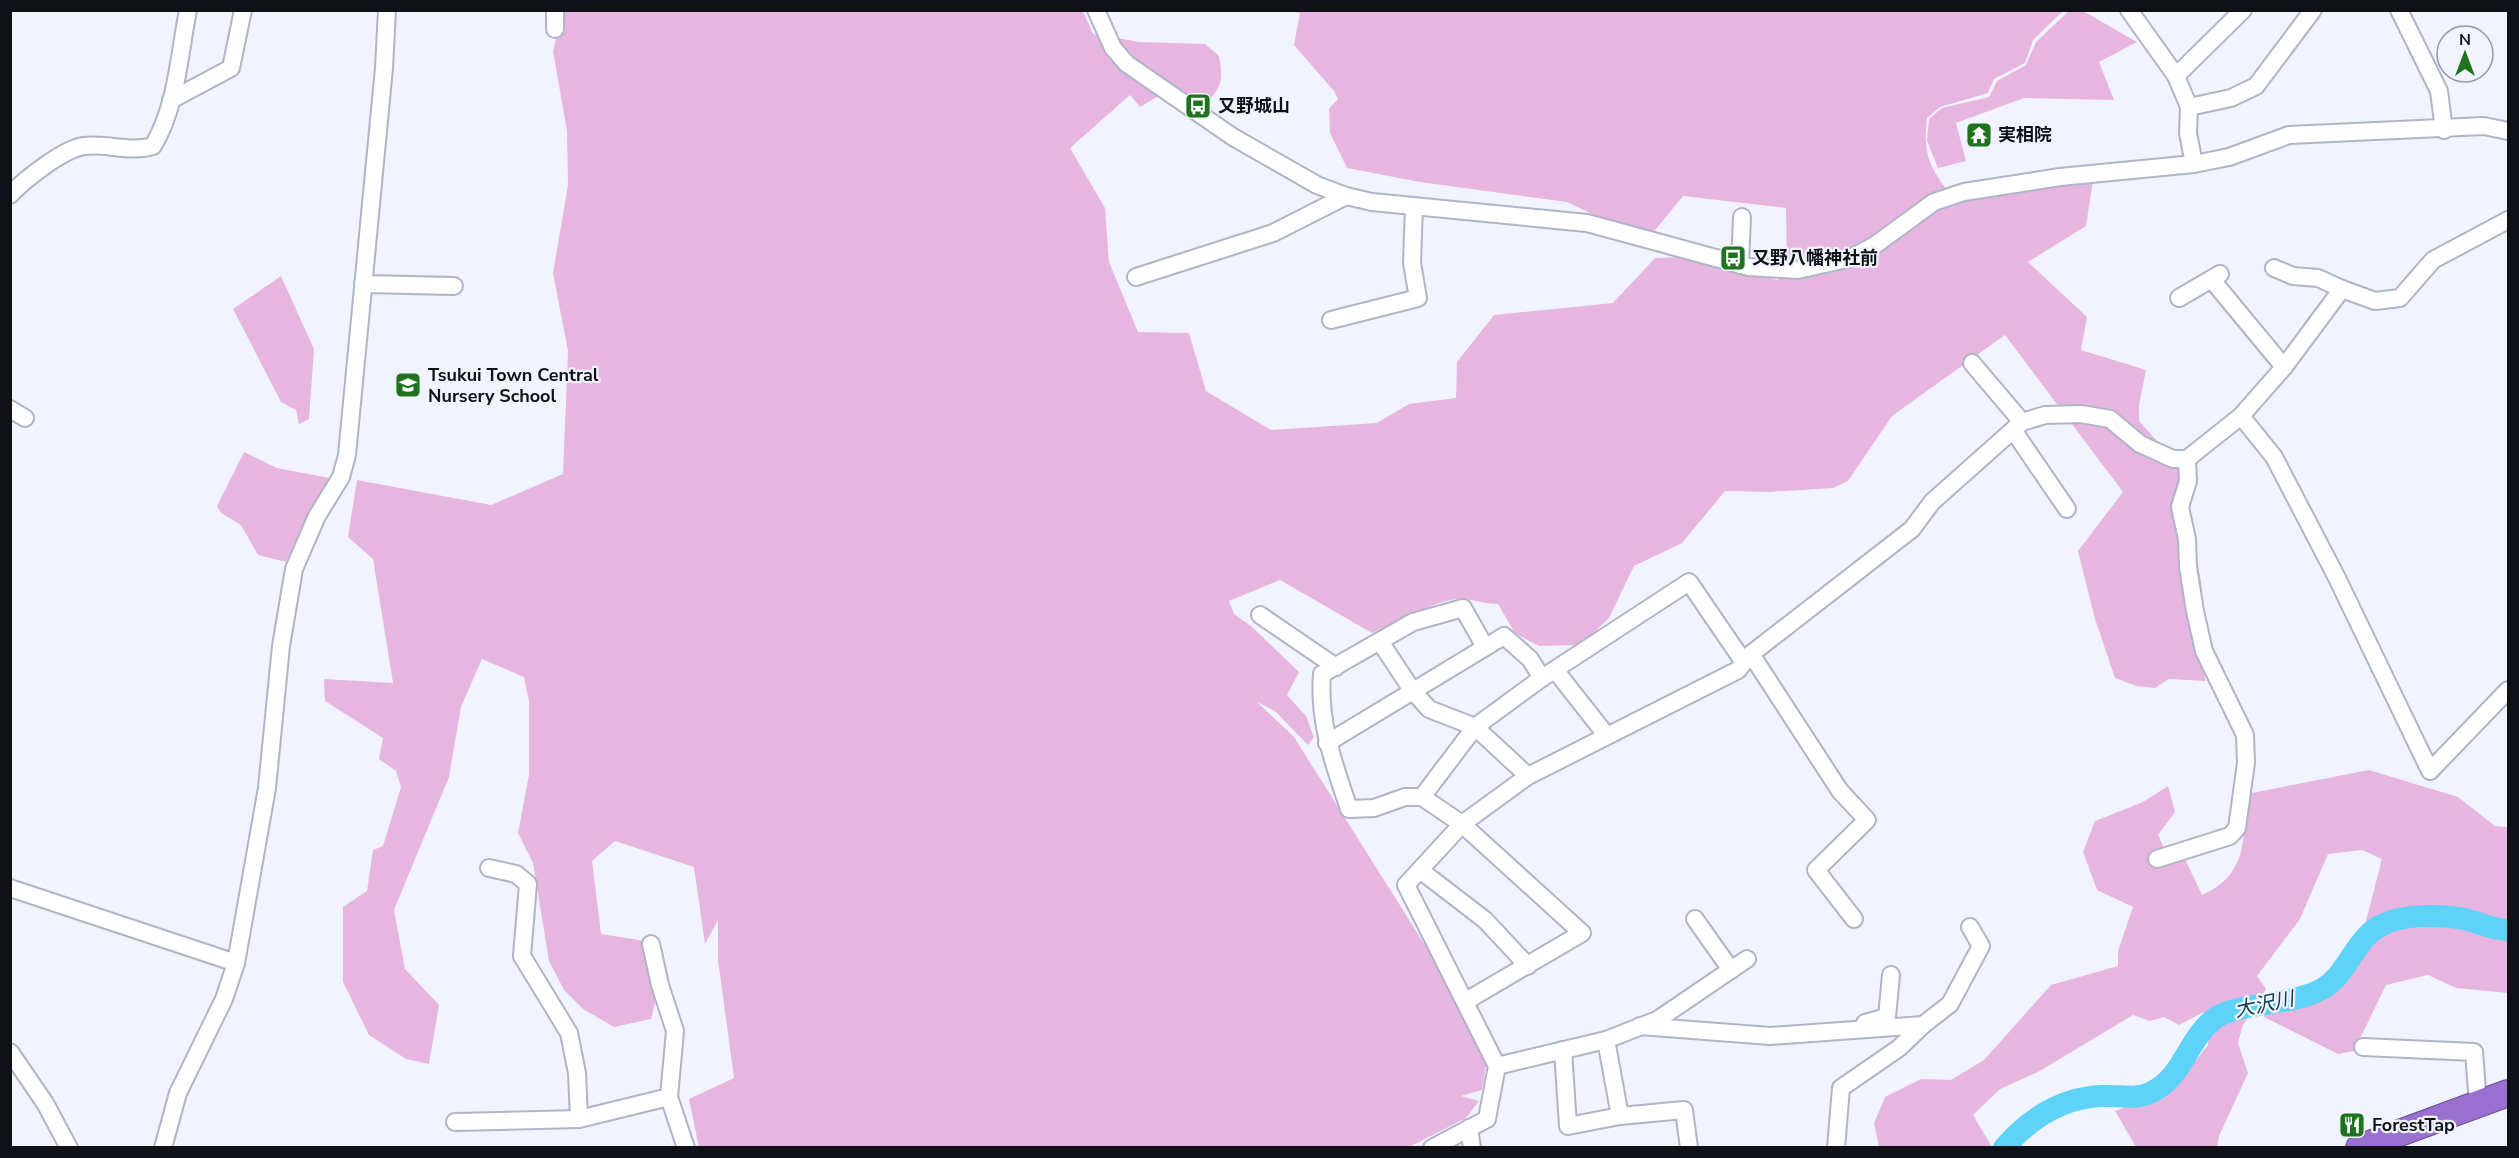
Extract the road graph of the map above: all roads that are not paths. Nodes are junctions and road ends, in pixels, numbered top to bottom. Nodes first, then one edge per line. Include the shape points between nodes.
1 (188, 10) edge
2 (243, 10) edge
3 (387, 10) edge
4 (555, 10) edge
5 (1096, 10) edge
6 (2129, 10) edge
7 (2243, 10) edge
8 (2313, 10) edge
9 (2399, 10) edge
10 (555, 29) dead end
11 (2176, 76) junction
12 (171, 100) junction
13 (2188, 107) junction
14 (2444, 130) junction
15 (2508, 131) edge
16 (2194, 164) junction
17 (10, 195) edge
18 (1347, 196) junction
19 (1414, 206) junction
20 (1742, 217) dead end
21 (2508, 220) edge
22 (1740, 265) junction
23 (2274, 268) dead end
24 (1136, 277) dead end
25 (363, 284) junction
26 (454, 286) dead end
27 (2342, 289) junction
28 (2179, 298) dead end
29 (1331, 320) dead end
30 (1972, 363) dead end
31 (2284, 367) junction
32 (10, 409) edge
33 (2241, 416) junction
34 (25, 418) dead end
35 (2018, 426) junction
36 (2187, 459) junction
37 (2067, 508) dead end
38 (1260, 615) dead end
39 (1381, 643) junction
40 (1485, 647) junction
41 (1747, 657) junction
42 (1336, 667) junction
43 (1549, 674) junction
44 (1412, 690) junction
45 (2508, 690) edge
46 (1475, 727) junction
47 (1607, 736) junction
48 (1327, 743) junction
49 (1528, 776) junction
50 (1422, 797) junction
51 (1462, 824) junction
52 (2157, 859) dead end
53 (489, 868) dead end
54 (1420, 870) junction
55 (10, 888) edge
56 (1695, 919) dead end
57 (1854, 919) dead end
58 (1970, 927) dead end
59 (651, 944) dead end
60 (1747, 959) dead end
61 (236, 963) junction
62 (1528, 966) junction
63 (1731, 970) junction
64 (1891, 975) dead end
65 (1466, 1001) junction
66 (1923, 1025) junction
67 (1640, 1026) junction
68 (1849, 1031) junction
69 (1606, 1040) junction
70 (2363, 1047) dead end
71 (1563, 1050) junction
72 (10, 1052) edge
73 (1497, 1066) junction
74 (2508, 1093) edge
75 (669, 1097) junction
76 (2478, 1104) junction
77 (1620, 1116) junction
78 (579, 1119) junction
79 (455, 1122) dead end
80 (1468, 1128) junction
81 (69, 1148) edge
82 (163, 1148) edge
83 (686, 1148) edge
84 (1432, 1148) edge
85 (1472, 1148) edge
86 (1689, 1148) edge
87 (1836, 1148) edge
88 (2359, 1148) edge

1 - 12 street
2 - 12 street via 231,68
3 - 25 street
4 - 10 street
5 - 18 street via 1113,48 1127,64 1233,136 1317,185
6 - 11 street
7 - 11 street
8 - 13 street via 2256,86 2231,98
9 - 14 street via 2439,91
11 - 13 street
12 - 17 street via 153,146 76,148
13 - 16 street
14 - 15 street via 2484,126
14 - 16 street via 2289,135 2229,157
16 - 22 street via 2060,177 1964,192 1934,202 1851,258 1798,270
18 - 19 street
18 - 24 street via 1273,233
19 - 22 street via 1587,223
19 - 29 street via 1412,263 1418,298
20 - 22 street
21 - 27 street via 2433,260 2400,298 2374,301
23 - 27 street via 2293,276 2318,278
25 - 26 street
25 - 61 street via 347,455 341,477 317,516 294,569 287,602 267,788
27 - 31 street
28 - 31 street via 2217,277
30 - 35 street
31 - 33 street
32 - 34 street
33 - 36 street
33 - 45 street via 2274,457 2430,771
35 - 36 street via 2060,413 2093,415 2110,419 2140,444 2173,459
35 - 37 street
35 - 41 street via 1932,502 1912,529
36 - 52 street via 2188,481 2180,507 2195,610 2204,651 2245,735 2246,763 2236,828 2230,836
38 - 42 street
39 - 40 street via 1413,622 1463,608
39 - 42 street
39 - 44 street
40 - 43 street via 1504,636
40 - 44 street
41 - 43 street via 1689,582
41 - 47 street via 1737,670
41 - 57 street via 1840,791 1867,820 1816,870
42 - 48 street via 1322,674 1320,696
43 - 46 street
43 - 47 street
44 - 46 street via 1429,709
44 - 48 street
46 - 49 street
46 - 50 street
47 - 49 street
48 - 50 street via 1349,809 1374,808 1405,796
49 - 51 street
50 - 51 street
51 - 54 street
51 - 62 street via 1582,933
53 - 78 street via 516,874 528,884 522,956 569,1033 577,1073
54 - 62 street via 1485,920
54 - 65 street via 1406,885
55 - 61 street
56 - 63 street
58 - 66 street via 1981,946 1950,1004
59 - 75 street via 675,1031
60 - 63 street
61 - 82 street via 224,999 178,1093
62 - 65 street
63 - 67 street via 1656,1020
64 - 68 street via 1887,1017
65 - 73 street
66 - 68 street
66 - 87 street via 1899,1048 1841,1088
67 - 68 street via 1770,1036
67 - 69 street
69 - 71 street
69 - 77 street
70 - 76 street via 2474,1052
71 - 73 street
71 - 77 street via 1568,1126
72 - 81 street via 45,1103
73 - 80 street via 1488,1119
74 - 76 highway
75 - 78 street
75 - 83 street
76 - 88 highway
77 - 86 street via 1684,1110
78 - 79 street
80 - 84 street
80 - 85 street

